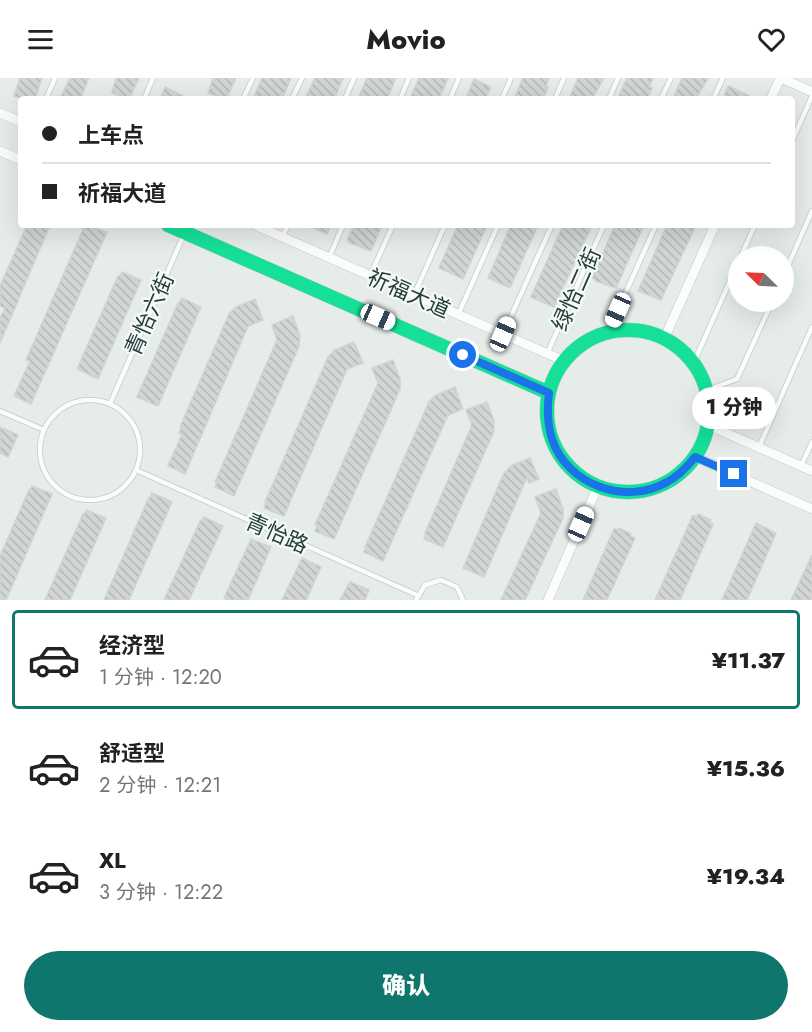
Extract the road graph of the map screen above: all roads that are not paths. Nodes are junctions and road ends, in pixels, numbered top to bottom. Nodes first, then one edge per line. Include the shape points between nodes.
1 (55, 78) edge
2 (153, 78) edge
3 (253, 78) edge
4 (302, 78) edge
5 (354, 78) edge
6 (409, 78) edge
7 (459, 78) edge
8 (512, 78) edge
9 (564, 78) edge
10 (618, 78) edge
11 (670, 78) edge
12 (723, 78) edge
13 (781, 78) edge
14 (812, 94) edge
15 (47, 96) edge
16 (145, 96) edge
17 (244, 96) edge
18 (293, 96) edge
19 (346, 96) edge
20 (401, 96) edge
21 (451, 96) edge
22 (503, 96) edge
23 (556, 96) edge
24 (610, 96) edge
25 (662, 96) edge
26 (714, 96) edge
27 (772, 96) edge
28 (0, 113) edge
29 (18, 121) edge
30 (795, 134) edge
31 (0, 151) edge
32 (18, 159) edge
33 (812, 211) edge
34 (262, 228) edge
35 (286, 228) edge
36 (342, 228) edge
37 (392, 228) edge
38 (444, 228) edge
39 (497, 228) edge
40 (551, 228) edge
41 (603, 228) edge
42 (655, 228) edge
43 (714, 228) edge
44 (754, 228) edge
45 (187, 229) edge
46 (282, 237) junction
47 (746, 246) edge
48 (794, 252) edge
49 (329, 258) junction
50 (370, 276) junction
51 (728, 286) edge
52 (414, 295) junction
53 (767, 312) edge
54 (458, 315) junction
55 (812, 327) edge
56 (608, 332) junction
57 (503, 334) junction
58 (665, 337) junction
59 (547, 354) junction
60 (564, 361) junction
61 (694, 362) junction
62 (707, 390) junction
63 (549, 393) junction
64 (110, 404) junction
65 (0, 411) edge
66 (708, 425) junction
67 (44, 430) junction
68 (812, 442) edge
69 (759, 447) junction
70 (695, 457) junction
71 (801, 466) junction
72 (136, 470) junction
73 (812, 471) edge
74 (598, 486) junction
75 (812, 509) edge
76 (417, 597) edge
77 (463, 600) edge
78 (548, 600) edge

1 - 15 lane
2 - 16 lane
3 - 17 lane
4 - 18 lane
5 - 19 lane
6 - 20 lane
7 - 21 lane
8 - 22 lane
9 - 23 lane
10 - 24 lane
11 - 25 lane
12 - 26 lane
13 - 14 street
13 - 27 street
14 - 30 lane
28 - 29 street
31 - 32 street
33 - 48 lane
34 - 46 street, 祈福大道
35 - 46 lane
36 - 49 lane
37 - 50 lane
38 - 52 lane
39 - 54 lane
40 - 57 lane
41 - 59 lane, 绿怡二街
42 - 56 lane
43 - 58 street
44 - 47 lane
45 - 63 street
45 - 64 lane, 青怡六街
46 - 49 street, 祈福大道
49 - 50 street, 祈福大道
50 - 52 street, 祈福大道
51 - 61 lane
52 - 54 street, 祈福大道
53 - 62 lane via 737,379
54 - 57 street, 祈福大道
55 - 69 lane
56 - 58 street via 627,329
56 - 60 street via 591,338
57 - 59 street, 祈福大道
58 - 61 street
59 - 60 street, 祈福大道
60 - 63 street
61 - 62 street
62 - 66 street
63 - 74 street via 548,426 556,448 571,469
64 - 67 lane via 93,400 68,405 53,415
64 - 72 lane via 135,428 140,445
65 - 67 lane
66 - 69 street
66 - 70 street
67 - 72 lane via 39,447 41,464 55,487 69,496 86,501 104,499 126,485
68 - 71 lane
69 - 71 street
70 - 74 street via 675,477 650,489 624,492
70 - 75 street
71 - 73 street
72 - 76 lane, 青怡路
74 - 78 street
76 - 77 lane, 青怡路 via 424,585 441,580 457,587

